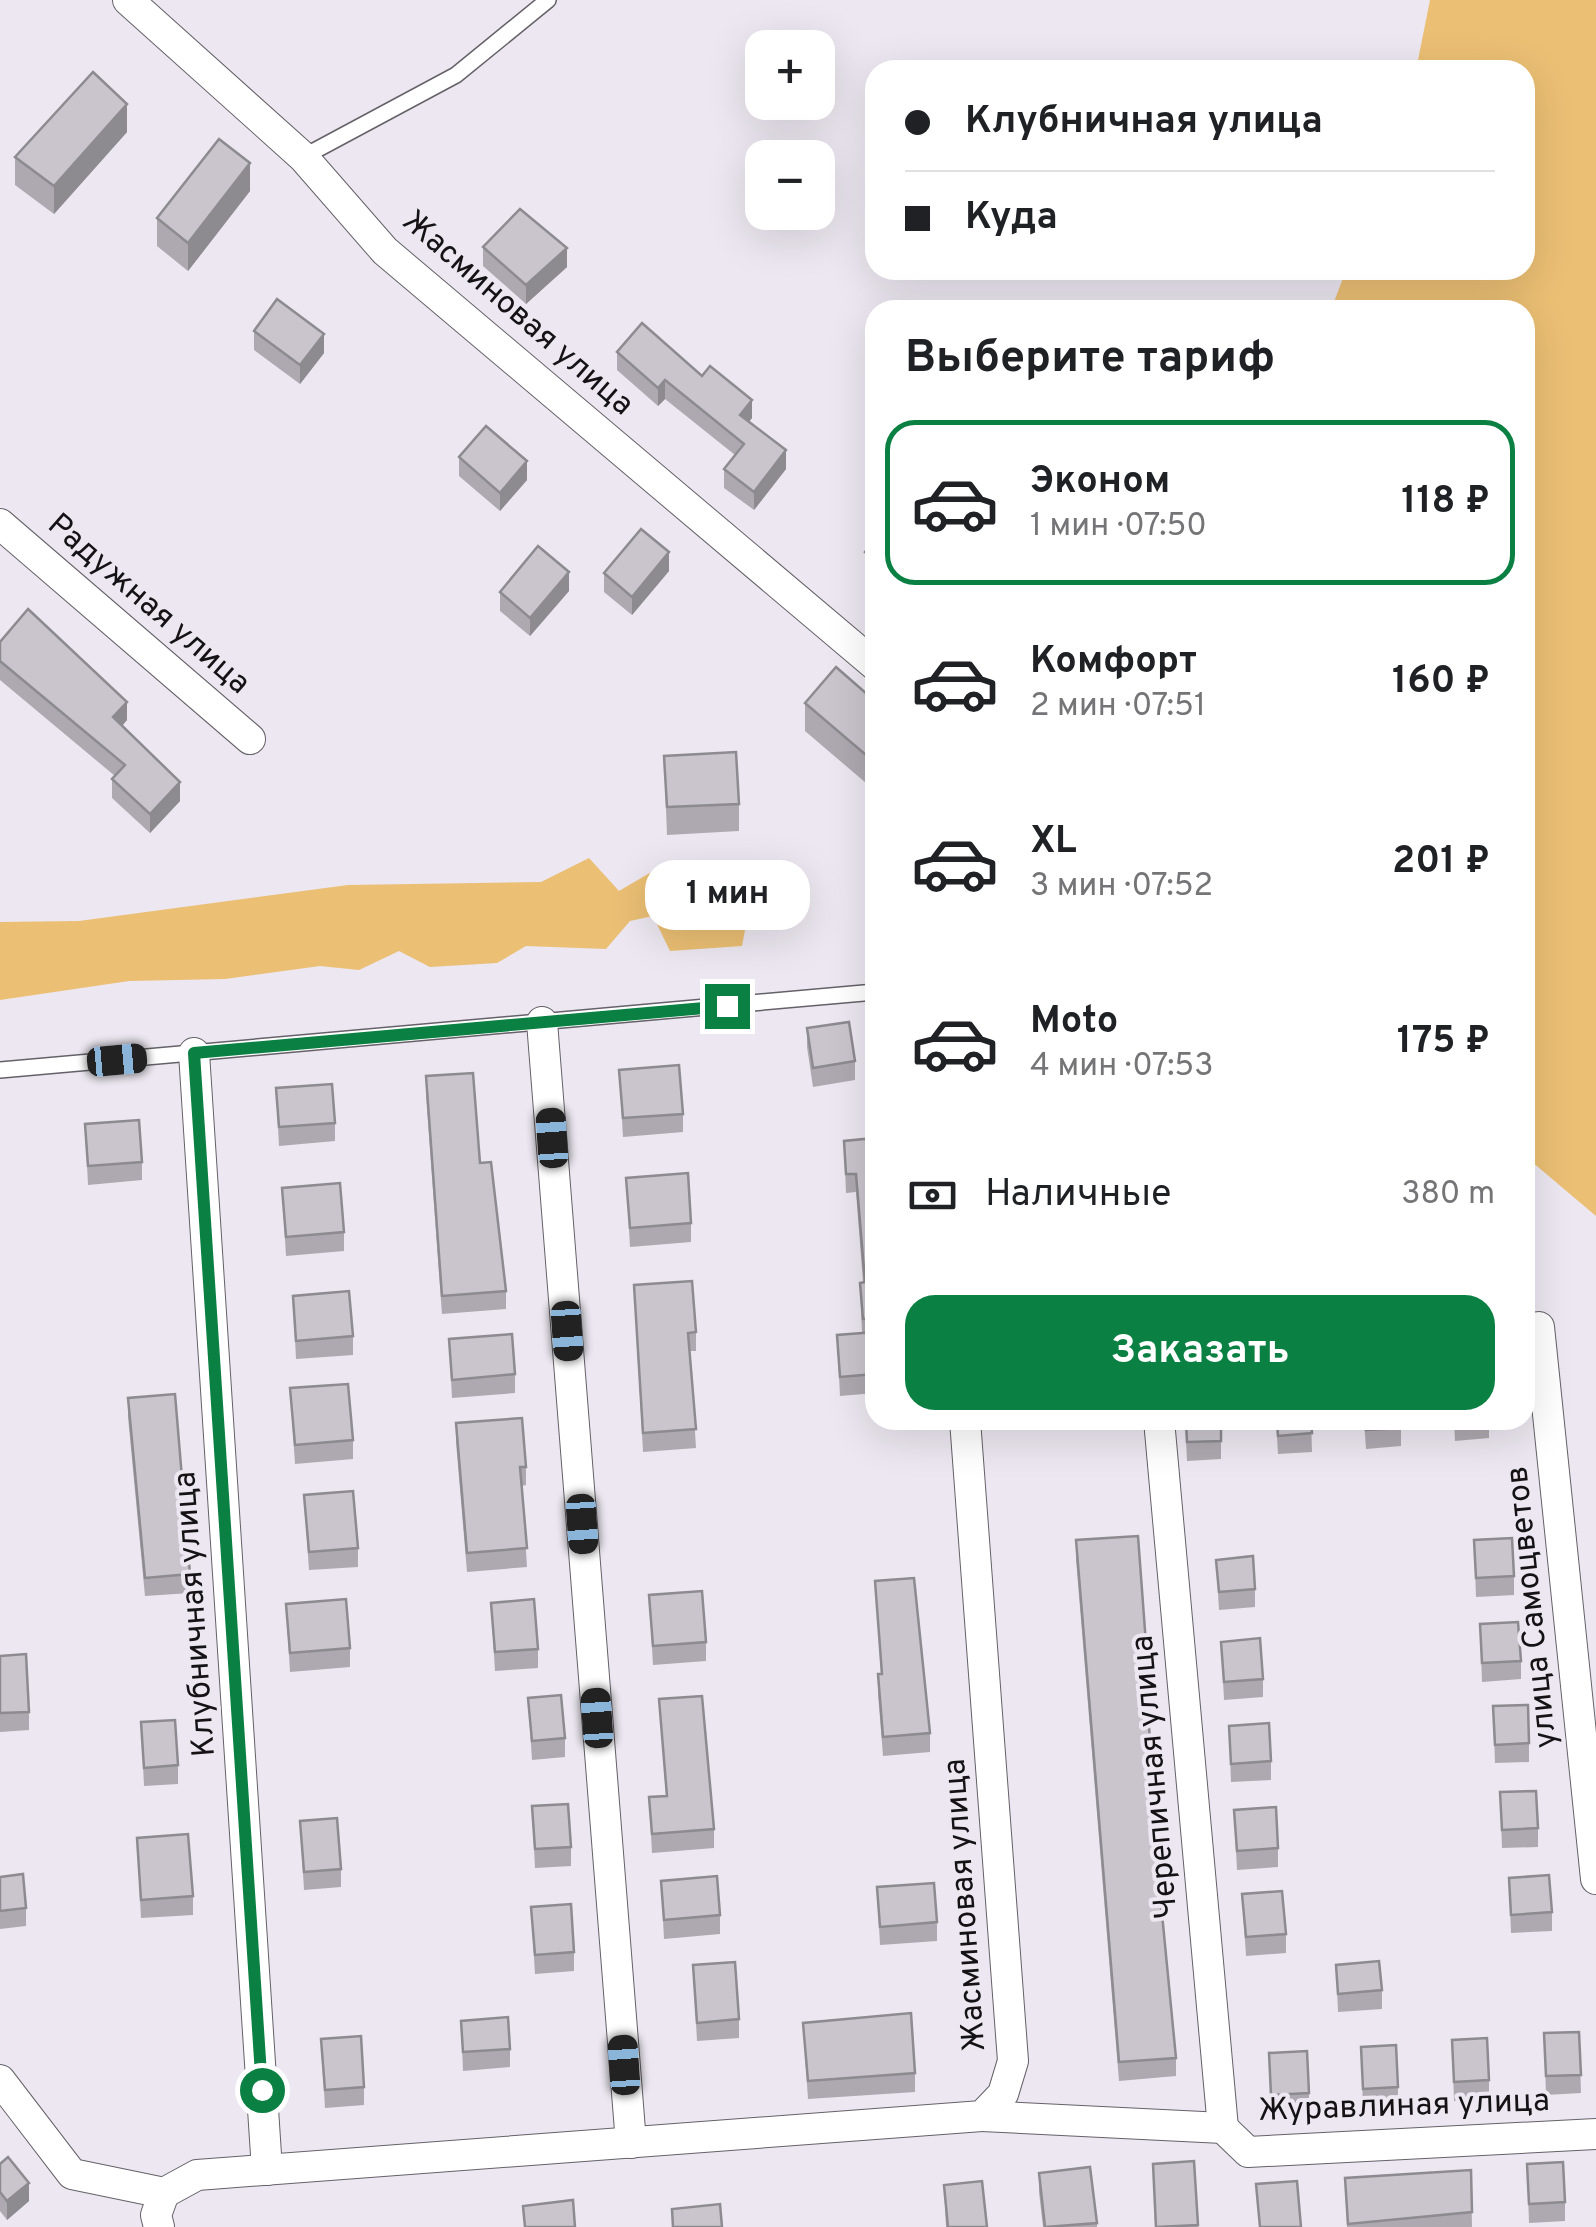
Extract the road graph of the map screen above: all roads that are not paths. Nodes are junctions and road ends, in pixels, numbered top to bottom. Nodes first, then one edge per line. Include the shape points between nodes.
1 (128, 0) edge
2 (548, 0) edge
3 (303, 157) junction
4 (0, 524) edge
5 (865, 656) edge
6 (250, 739) dead end
7 (865, 993) edge
8 (542, 1022) junction
9 (194, 1053) junction
10 (0, 1070) edge
11 (1535, 1354) edge
12 (966, 1430) edge
13 (1159, 1430) edge
14 (1596, 1879) edge
15 (0, 2080) edge
16 (982, 2116) junction
17 (1223, 2128) junction
18 (1596, 2134) edge
19 (630, 2142) junction
20 (267, 2170) junction
21 (164, 2192) junction
22 (158, 2227) edge

1 - 3 street, Жасминовая улица
2 - 3 lane via 456,75
3 - 5 street, Жасминовая улица via 386,251
4 - 6 street, Радужная улица
7 - 8 lane
8 - 9 lane
8 - 19 street
9 - 10 lane
9 - 20 street, Клубничная улица
11 - 14 street, улица Самоцветов
12 - 16 street, Жасминовая улица via 1013,2061 1003,2094
13 - 17 street, Черепичная улица
15 - 21 street via 72,2174
16 - 17 street, Журавлиная улица
16 - 19 street
17 - 18 street, Журавлиная улица via 1248,2152
19 - 20 street
20 - 21 street via 197,2175
21 - 22 street

